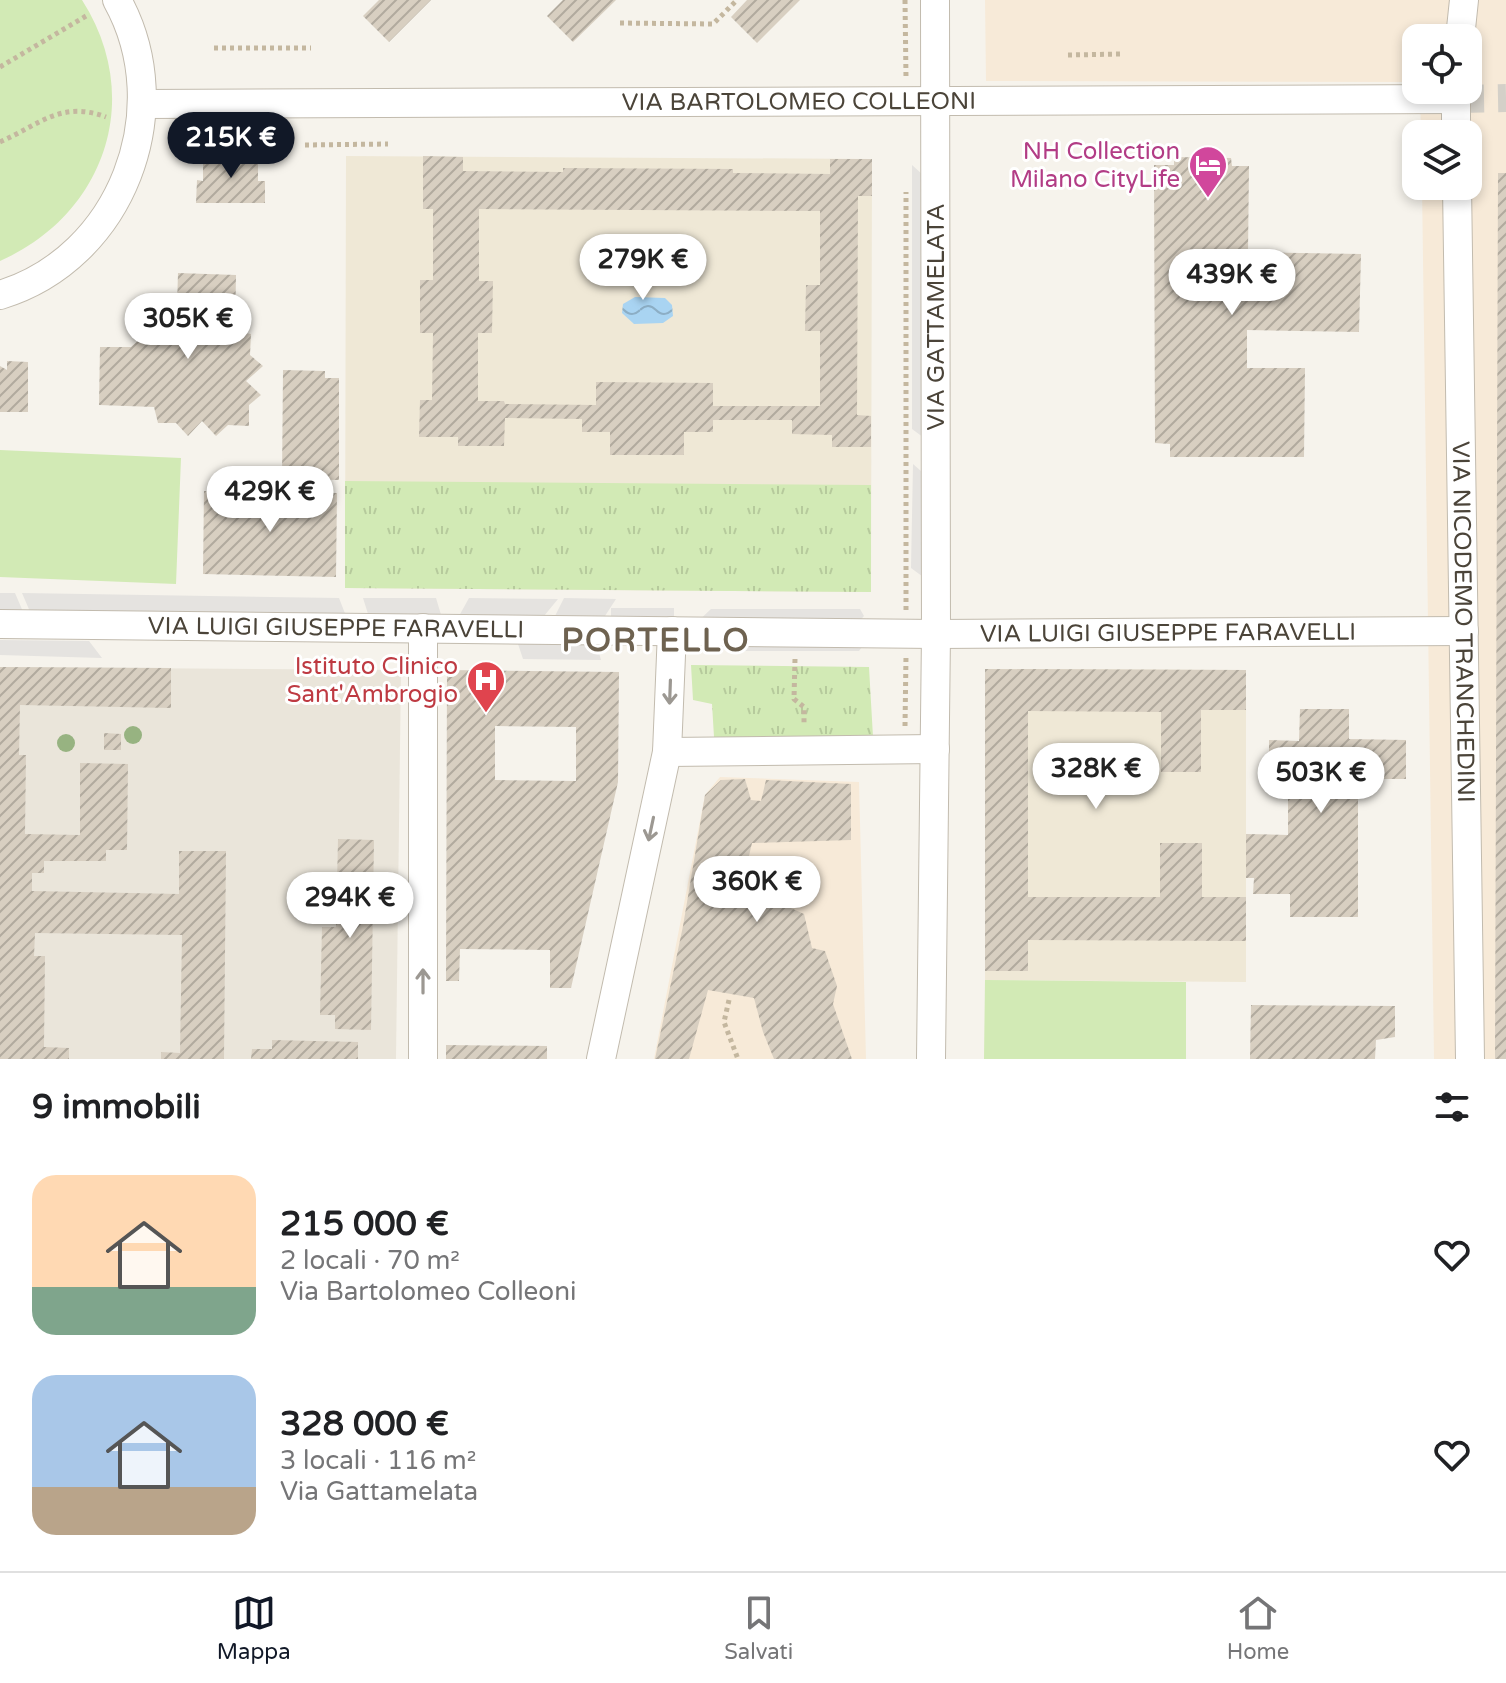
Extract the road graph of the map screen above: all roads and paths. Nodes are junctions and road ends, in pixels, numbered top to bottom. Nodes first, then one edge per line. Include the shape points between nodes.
1 (117, 0) edge
2 (737, 0) edge
3 (905, 0) edge
4 (935, 0) edge
5 (1464, 0) edge
6 (86, 16) dead end
7 (620, 23) dead end
8 (1461, 24) edge
9 (214, 48) dead end
10 (311, 48) dead end
11 (1122, 54) dead end
12 (1068, 55) dead end
13 (0, 67) edge
14 (1402, 95) edge
15 (907, 101) junction
16 (935, 101) junction
17 (143, 104) junction
18 (106, 117) dead end
19 (0, 142) edge
20 (388, 144) dead end
21 (305, 145) dead end
22 (906, 182) dead end
23 (1457, 200) edge
24 (0, 295) edge
25 (906, 597) dead end
26 (0, 624) edge
27 (423, 628) junction
28 (672, 631) junction
29 (1464, 631) junction
30 (936, 634) junction
31 (795, 659) dead end
32 (935, 749) junction
33 (804, 751) junction
34 (667, 752) junction
35 (729, 1000) dead end
36 (423, 1059) edge
37 (601, 1059) edge
38 (738, 1059) edge
39 (931, 1059) edge
40 (1470, 1059) edge

1 - 17 street via 137,53
2 - 7 path via 713,24
3 - 15 path
4 - 16 street, VIA GATTAMELATA
5 - 8 street
6 - 13 path
9 - 10 path
11 - 12 path
14 - 16 street, VIA BARTOLOMEO COLLEONI
15 - 16 street, VIA BARTOLOMEO COLLEONI
15 - 17 street, VIA BARTOLOMEO COLLEONI
16 - 30 street, VIA GATTAMELATA
17 - 24 street via 135,156 104,220 53,270
18 - 19 path via 75,110 54,114
20 - 21 path
22 - 25 path, VIA GATTAMELATA
23 - 29 street, VIA NICODEMO TRANCHEDINI
26 - 27 street, VIA LUIGI GIUSEPPE FARAVELLI
27 - 28 street, VIA LUIGI GIUSEPPE FARAVELLI
36 -> 27 street
28 - 30 street, VIA LUIGI GIUSEPPE FARAVELLI
28 -> 34 street
29 - 30 street, VIA LUIGI GIUSEPPE FARAVELLI
29 - 40 street, VIA NICODEMO TRANCHEDINI
30 - 32 street, VIA GATTAMELATA
31 - 33 path via 794,699 804,707
32 - 33 street
32 - 39 street
33 - 34 street
34 -> 37 street
35 - 38 path via 724,1022

